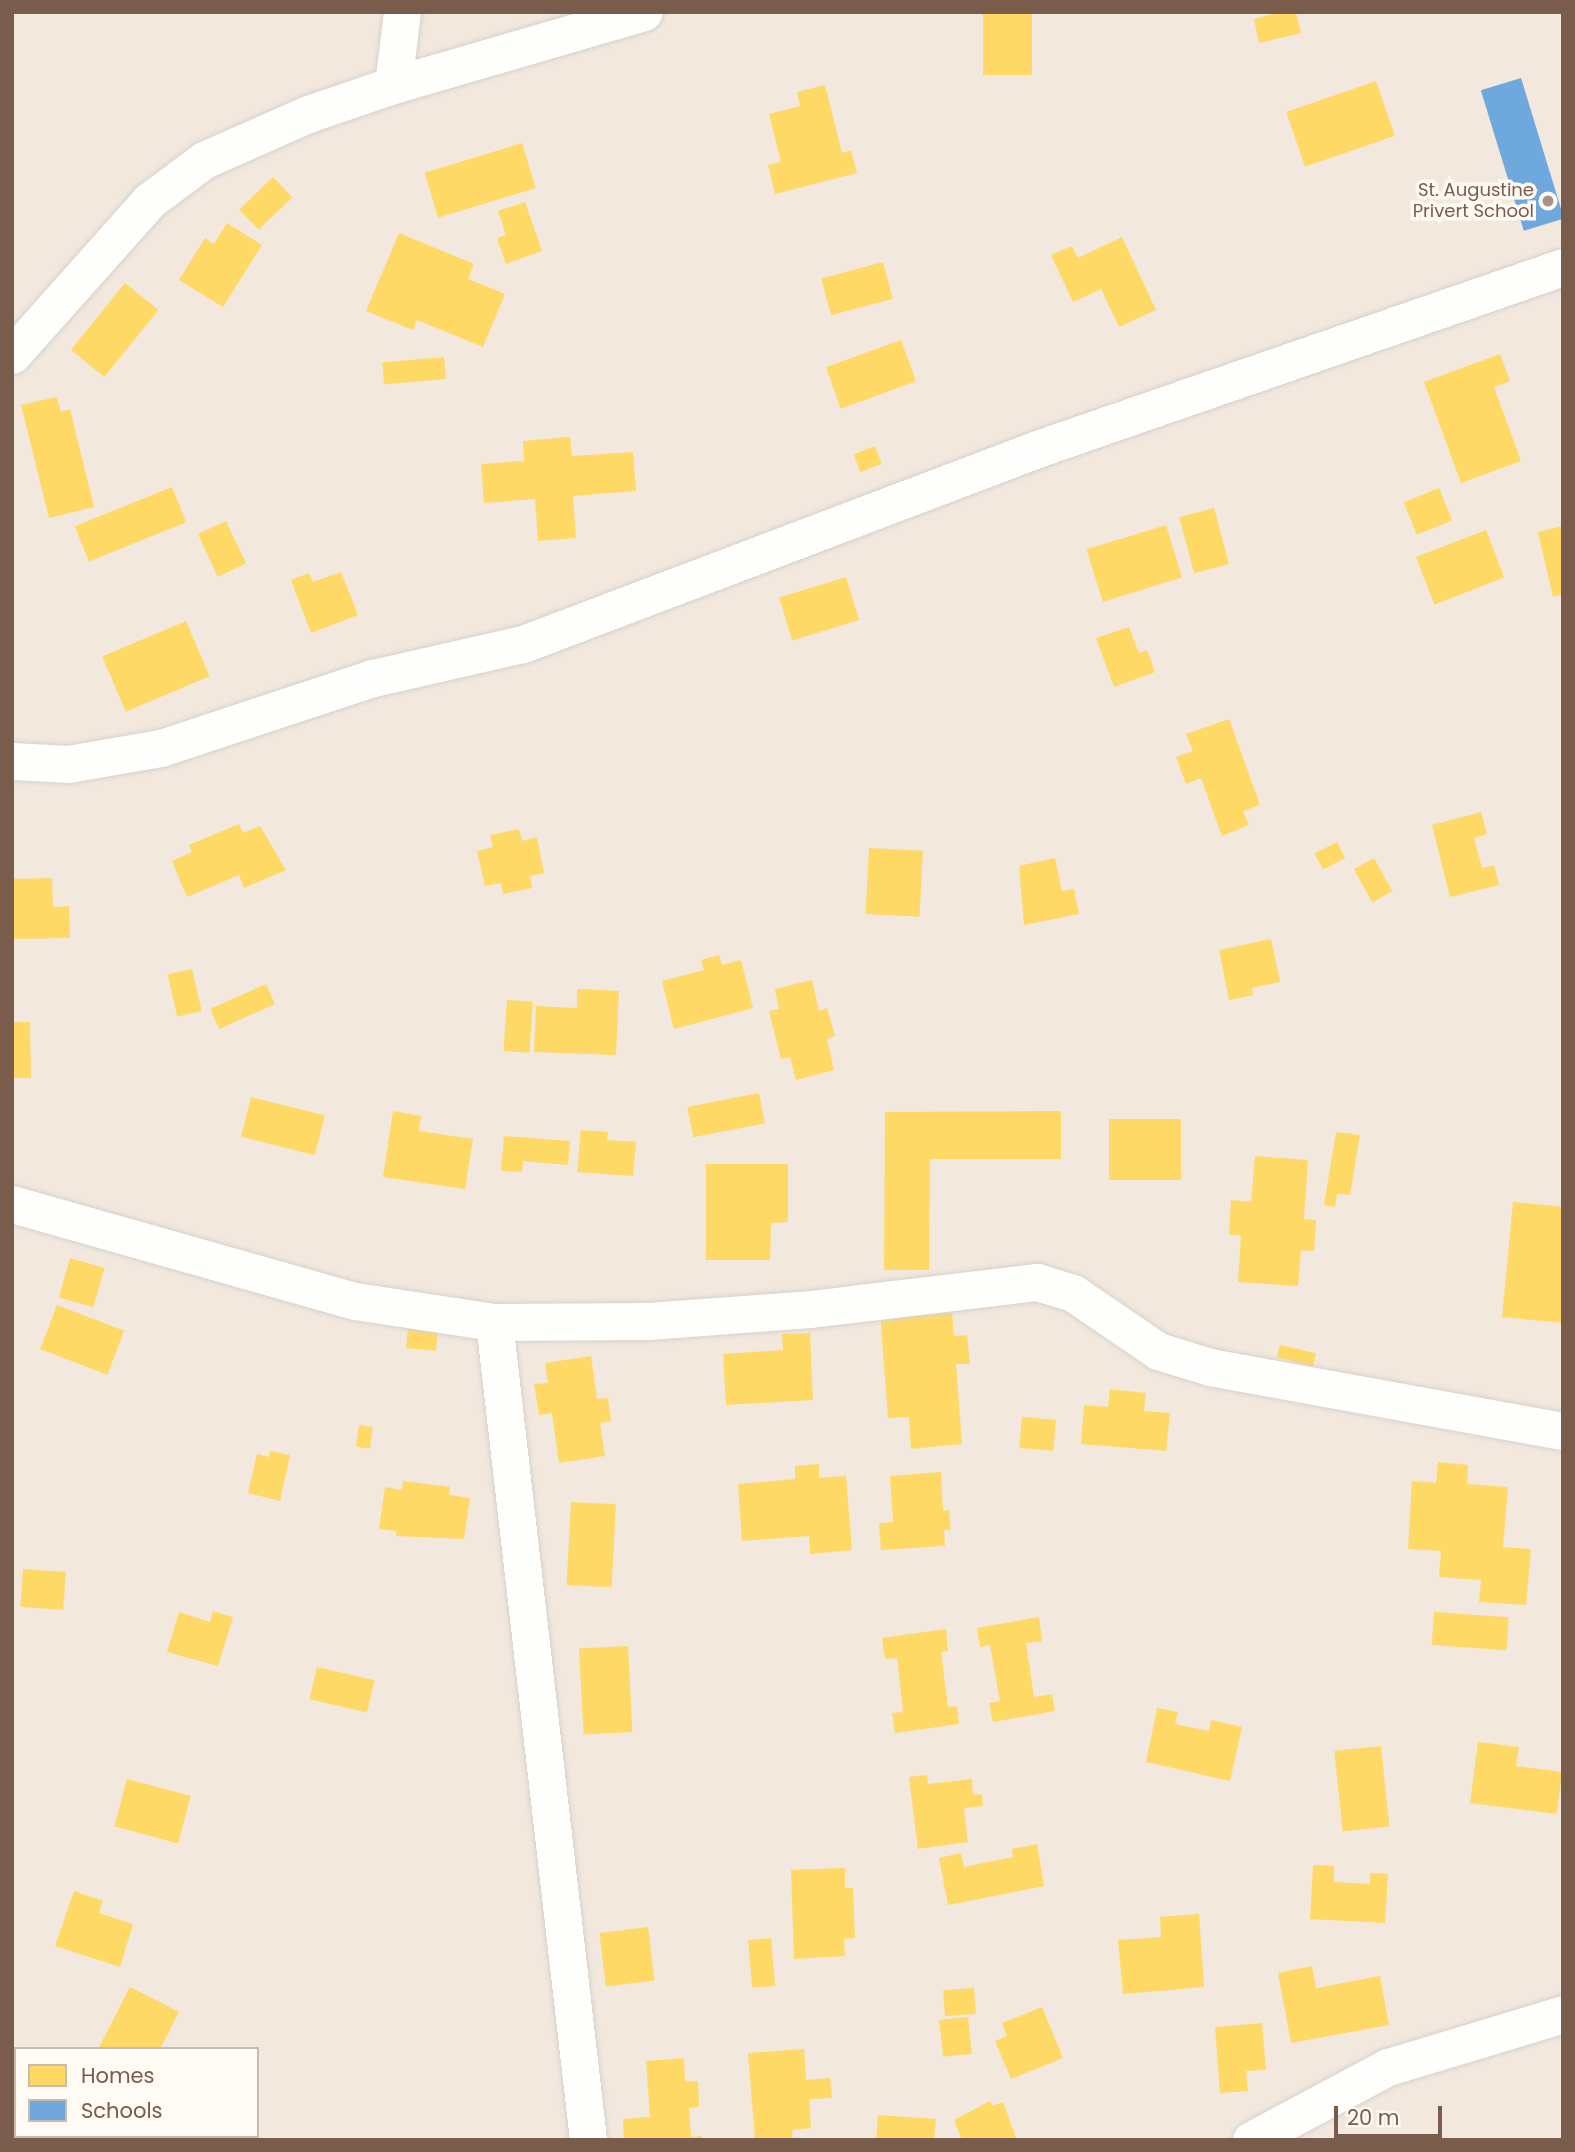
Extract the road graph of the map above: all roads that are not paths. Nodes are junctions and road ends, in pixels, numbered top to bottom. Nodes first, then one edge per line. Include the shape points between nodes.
1 (402, 12) edge
2 (644, 12) edge
3 (393, 85) junction
4 (1563, 267) edge
5 (12, 355) edge
6 (12, 761) edge
7 (12, 1204) edge
8 (494, 1322) junction
9 (1563, 1431) edge
10 (1563, 2014) edge
11 (588, 2140) edge
12 (1251, 2140) edge

1 - 3 street
2 - 3 street
3 - 5 street via 308,114 204,160 149,201
4 - 6 street via 1040,447 523,644 373,678 161,748 68,764
7 - 8 street via 355,1301
8 - 9 street via 648,1321 810,1309 1037,1282 1073,1293 1158,1351 1210,1367
8 - 11 street
10 - 12 street via 1388,2067

